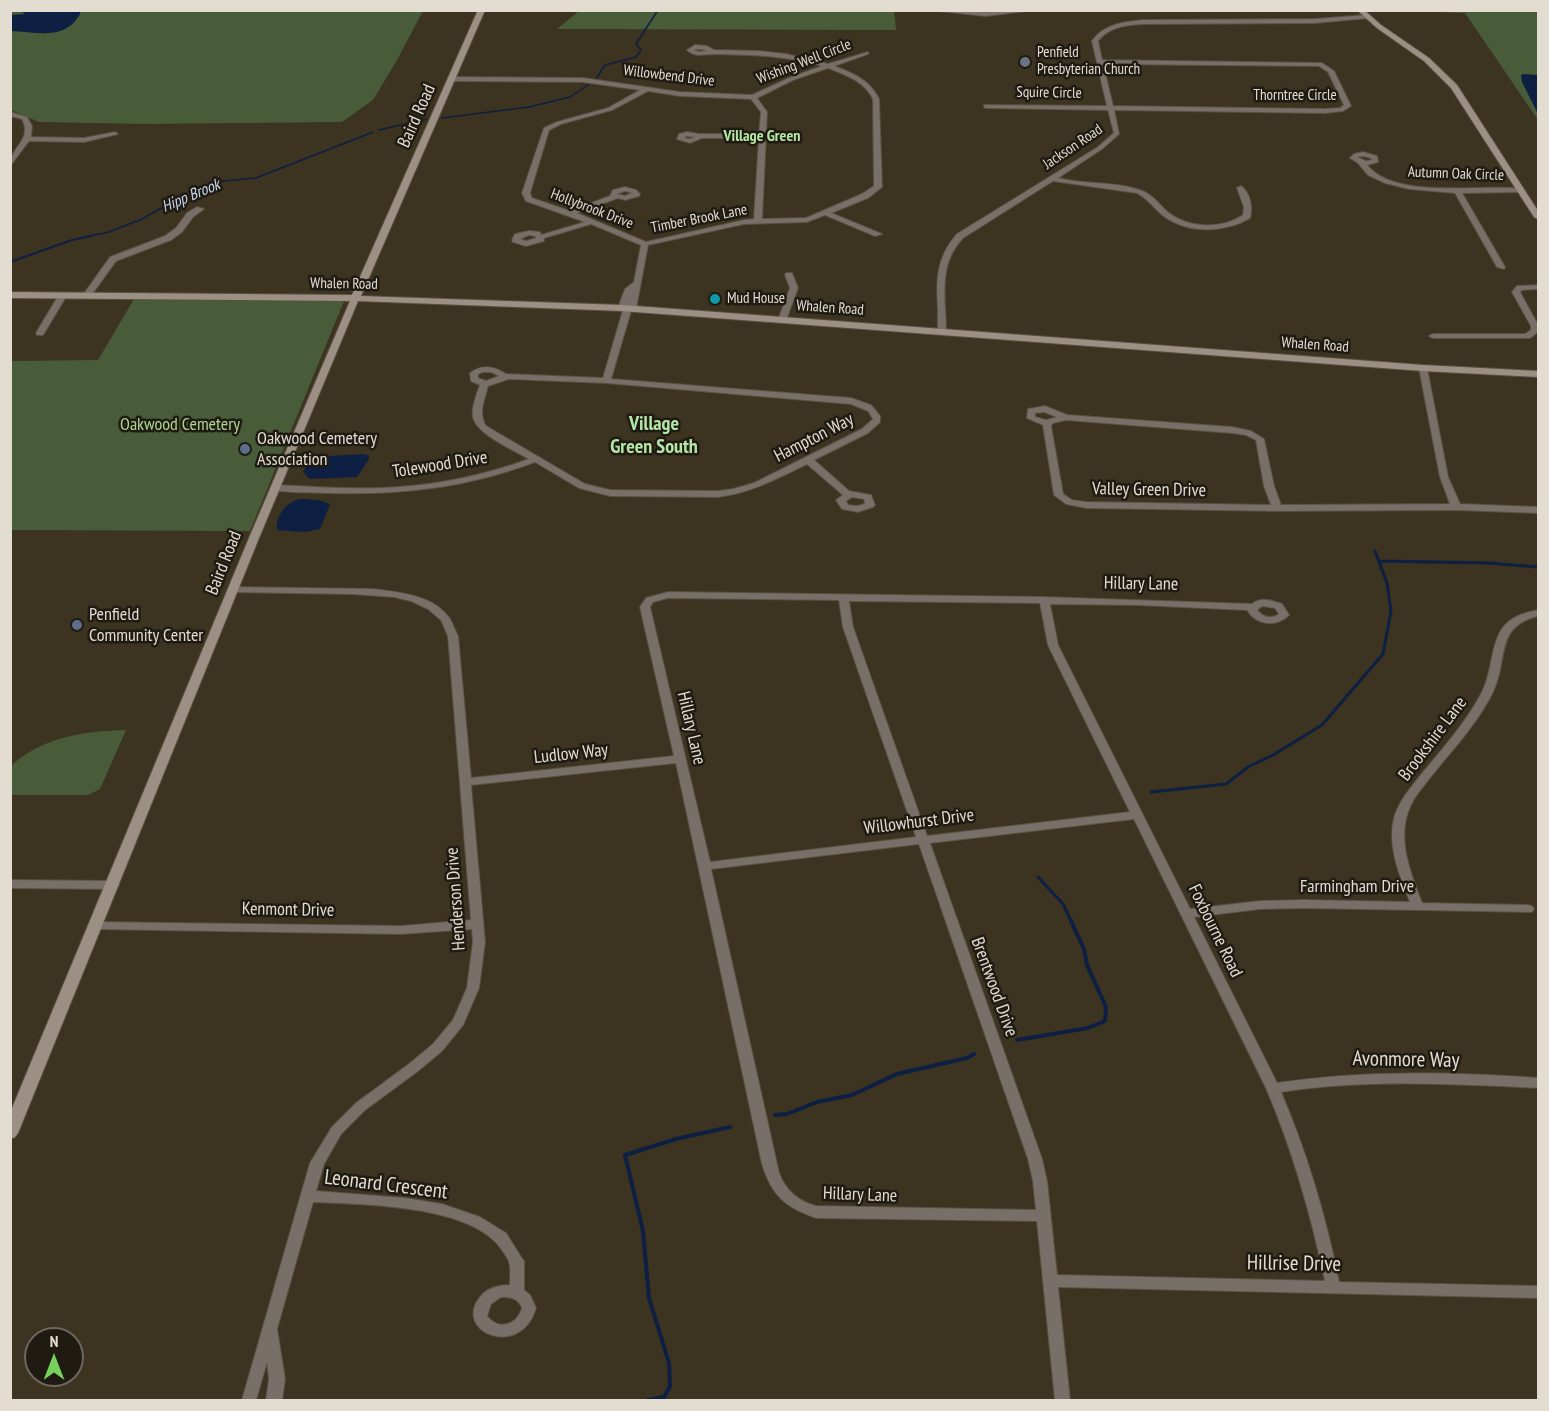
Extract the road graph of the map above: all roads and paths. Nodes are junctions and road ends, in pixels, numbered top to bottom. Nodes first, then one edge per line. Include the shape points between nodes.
1 (482, 10) edge
2 (932, 10) edge
3 (1032, 10) edge
4 (1360, 10) edge
5 (1367, 17) junction
6 (710, 52) dead end
7 (866, 53) dead end
8 (1099, 62) junction
9 (826, 66) junction
10 (453, 79) junction
11 (647, 89) junction
12 (753, 97) junction
13 (986, 106) dead end
14 (1111, 108) junction
15 (10, 114) edge
16 (116, 134) dead end
17 (698, 136) dead end
18 (762, 136) junction
19 (27, 140) junction
20 (1361, 162) dead end
21 (10, 164) edge
22 (1051, 178) junction
23 (1241, 188) dead end
24 (1456, 190) junction
25 (1522, 190) junction
26 (615, 197) dead end
27 (200, 209) dead end
28 (570, 213) junction
29 (826, 213) junction
30 (1539, 217) edge
31 (758, 221) junction
32 (591, 222) junction
33 (878, 234) dead end
34 (541, 237) dead end
35 (645, 244) junction
36 (1501, 267) dead end
37 (789, 275) dead end
38 (1539, 288) edge
39 (10, 294) edge
40 (63, 295) junction
41 (87, 296) junction
42 (355, 299) junction
43 (627, 308) junction
44 (782, 320) junction
45 (942, 332) junction
46 (40, 333) dead end
47 (1433, 336) dead end
48 (1423, 368) junction
49 (1539, 374) edge
50 (504, 376) junction
51 (606, 381) junction
52 (486, 384) junction
53 (1066, 417) junction
54 (1048, 424) junction
55 (536, 459) junction
56 (808, 460) junction
57 (275, 488) junction
58 (848, 495) dead end
59 (1456, 507) junction
60 (1276, 508) junction
61 (1539, 510) edge
62 (232, 590) junction
63 (843, 597) junction
64 (1044, 600) junction
65 (1253, 607) dead end
66 (1539, 613) edge
67 (679, 759) junction
68 (466, 782) junction
69 (1137, 814) junction
70 (922, 839) junction
71 (705, 866) junction
72 (10, 884) edge
73 (113, 885) junction
74 (1417, 905) junction
75 (1527, 909) dead end
76 (1186, 914) junction
77 (478, 924) junction
78 (97, 926) junction
79 (1539, 1083) edge
80 (1273, 1088) junction
81 (10, 1133) edge
82 (307, 1196) junction
83 (1043, 1216) junction
84 (1049, 1281) junction
85 (1333, 1286) junction
86 (517, 1292) dead end
87 (1539, 1292) edge
88 (270, 1327) junction
89 (249, 1401) edge
90 (274, 1401) edge
91 (1062, 1401) edge

1 - 10 street, Baird Road
2 - 3 street via 1004,14
4 - 5 street
5 - 8 street, Jackson Road via 1125,24 1097,37
5 - 25 street via 1449,80
6 - 9 street, Timber Brook Lane via 773,54
7 - 9 street, Wishing Well Circle
8 - 14 street, Jackson Road
8 - 14 street, Thorntree Circle via 1320,64 1331,71 1348,104 1345,110 1335,111
9 - 12 street, Wishing Well Circle
9 - 29 street, Timber Brook Lane via 858,79 875,92 879,183 872,193
10 - 11 street, Willowbend Drive via 583,80
10 - 42 street, Baird Road
11 - 12 street, Willowbend Drive
11 - 28 street, Hollybrook Drive via 610,109 559,123 544,132 526,196
12 - 18 street via 764,112
13 - 14 street, Squire Circle
14 - 22 street, Jackson Road via 1117,133 1101,148
15 - 19 street via 28,122
16 - 19 street via 80,140
17 - 18 street
18 - 31 street
19 - 21 street
20 - 24 street, Autumn Oak Circle via 1370,174 1395,184
22 - 23 street via 1140,193 1168,216 1201,226 1224,226 1247,216
22 - 45 street, Jackson Road via 950,246 941,264
24 - 25 street, Autumn Oak Circle
24 - 36 street
25 - 30 street
26 - 28 street
27 - 41 street via 168,238 113,259
28 - 32 street, Hollybrook Drive
29 - 31 street, Timber Brook Lane via 798,221
29 - 33 street
31 - 35 street, Timber Brook Lane
32 - 34 street
32 - 35 street, Hollybrook Drive
35 - 43 street, Hollybrook Drive via 637,290
37 - 44 street via 794,288
38 - 47 street via 1520,288 1516,292 1535,326 1527,336
39 - 40 street, Whalen Road
40 - 41 street, Whalen Road
40 - 46 street
41 - 42 street, Whalen Road
42 - 43 street, Whalen Road
42 - 57 street, Baird Road
43 - 44 street, Whalen Road
43 - 51 street, Hollybrook Drive
44 - 45 street, Whalen Road
45 - 48 street, Whalen Road
48 - 49 street, Whalen Road
48 - 59 street via 1444,477
50 - 51 street, Hampton Way
50 - 52 street, Hampton Way
50 - 52 street, Hampton Way via 492,369 474,373 474,379
51 - 56 street, Hampton Way via 851,401 869,407 877,415 871,427
52 - 55 street, Hampton Way via 477,411 479,423
53 - 54 street, Valley Green Drive
53 - 54 street, Valley Green Drive via 1045,409 1030,413 1034,419
53 - 60 street, Valley Green Drive via 1255,435 1262,443
54 - 60 street, Valley Green Drive via 1058,493 1072,503
55 - 56 street, Hampton Way via 582,486 616,494 718,494 757,485
55 - 57 street, Tolewood Drive via 482,476 420,488
56 - 58 street
57 - 62 street, Baird Road
59 - 60 street, Valley Green Drive
59 - 61 street, Valley Green Drive
62 - 68 street, Henderson Drive via 384,593 420,601 438,612 453,636
62 - 73 street, Baird Road
63 - 64 street, Hillary Lane
63 - 67 street, Hillary Lane via 668,595 649,600 646,617
63 - 70 street, Brentwood Drive via 848,627
64 - 65 street, Hillary Lane
64 - 69 street, Foxbourne Road via 1053,645
66 - 74 street, Brookshire Lane via 1521,617 1503,634 1487,693 1413,792 1400,816 1399,849
67 - 68 street, Ludlow Way
67 - 71 street, Hillary Lane
68 - 77 street, Henderson Drive
69 - 70 street, Willowhurst Drive
69 - 76 street, Foxbourne Road
70 - 71 street, Willowhurst Drive
70 - 83 street, Brentwood Drive via 1029,1140 1040,1181
71 - 83 street, Hillary Lane via 769,1164 780,1192 800,1208 816,1212
72 - 73 street
73 - 78 street, Baird Road
74 - 75 street, Farmingham Drive
74 - 76 street, Farmingham Drive via 1260,905
76 - 80 street, Foxbourne Road
77 - 78 street, Kenmont Drive via 401,930
77 - 82 street, Henderson Drive via 476,980 462,1018 429,1057 369,1100 336,1130 324,1146
78 - 81 street, Baird Road
79 - 80 street, Avonmore Way via 1351,1078
80 - 85 street, Foxbourne Road via 1310,1181
82 - 86 street, Leonard Crescent via 391,1202 475,1220 498,1233 517,1258
82 - 88 street, Henderson Drive
83 - 84 street, Brentwood Drive
84 - 85 street, Hillrise Drive
84 - 91 street, Brentwood Drive
85 - 87 street, Hillrise Drive
88 - 89 street, Henderson Drive
88 - 90 street, Henderson Drive via 277,1379

